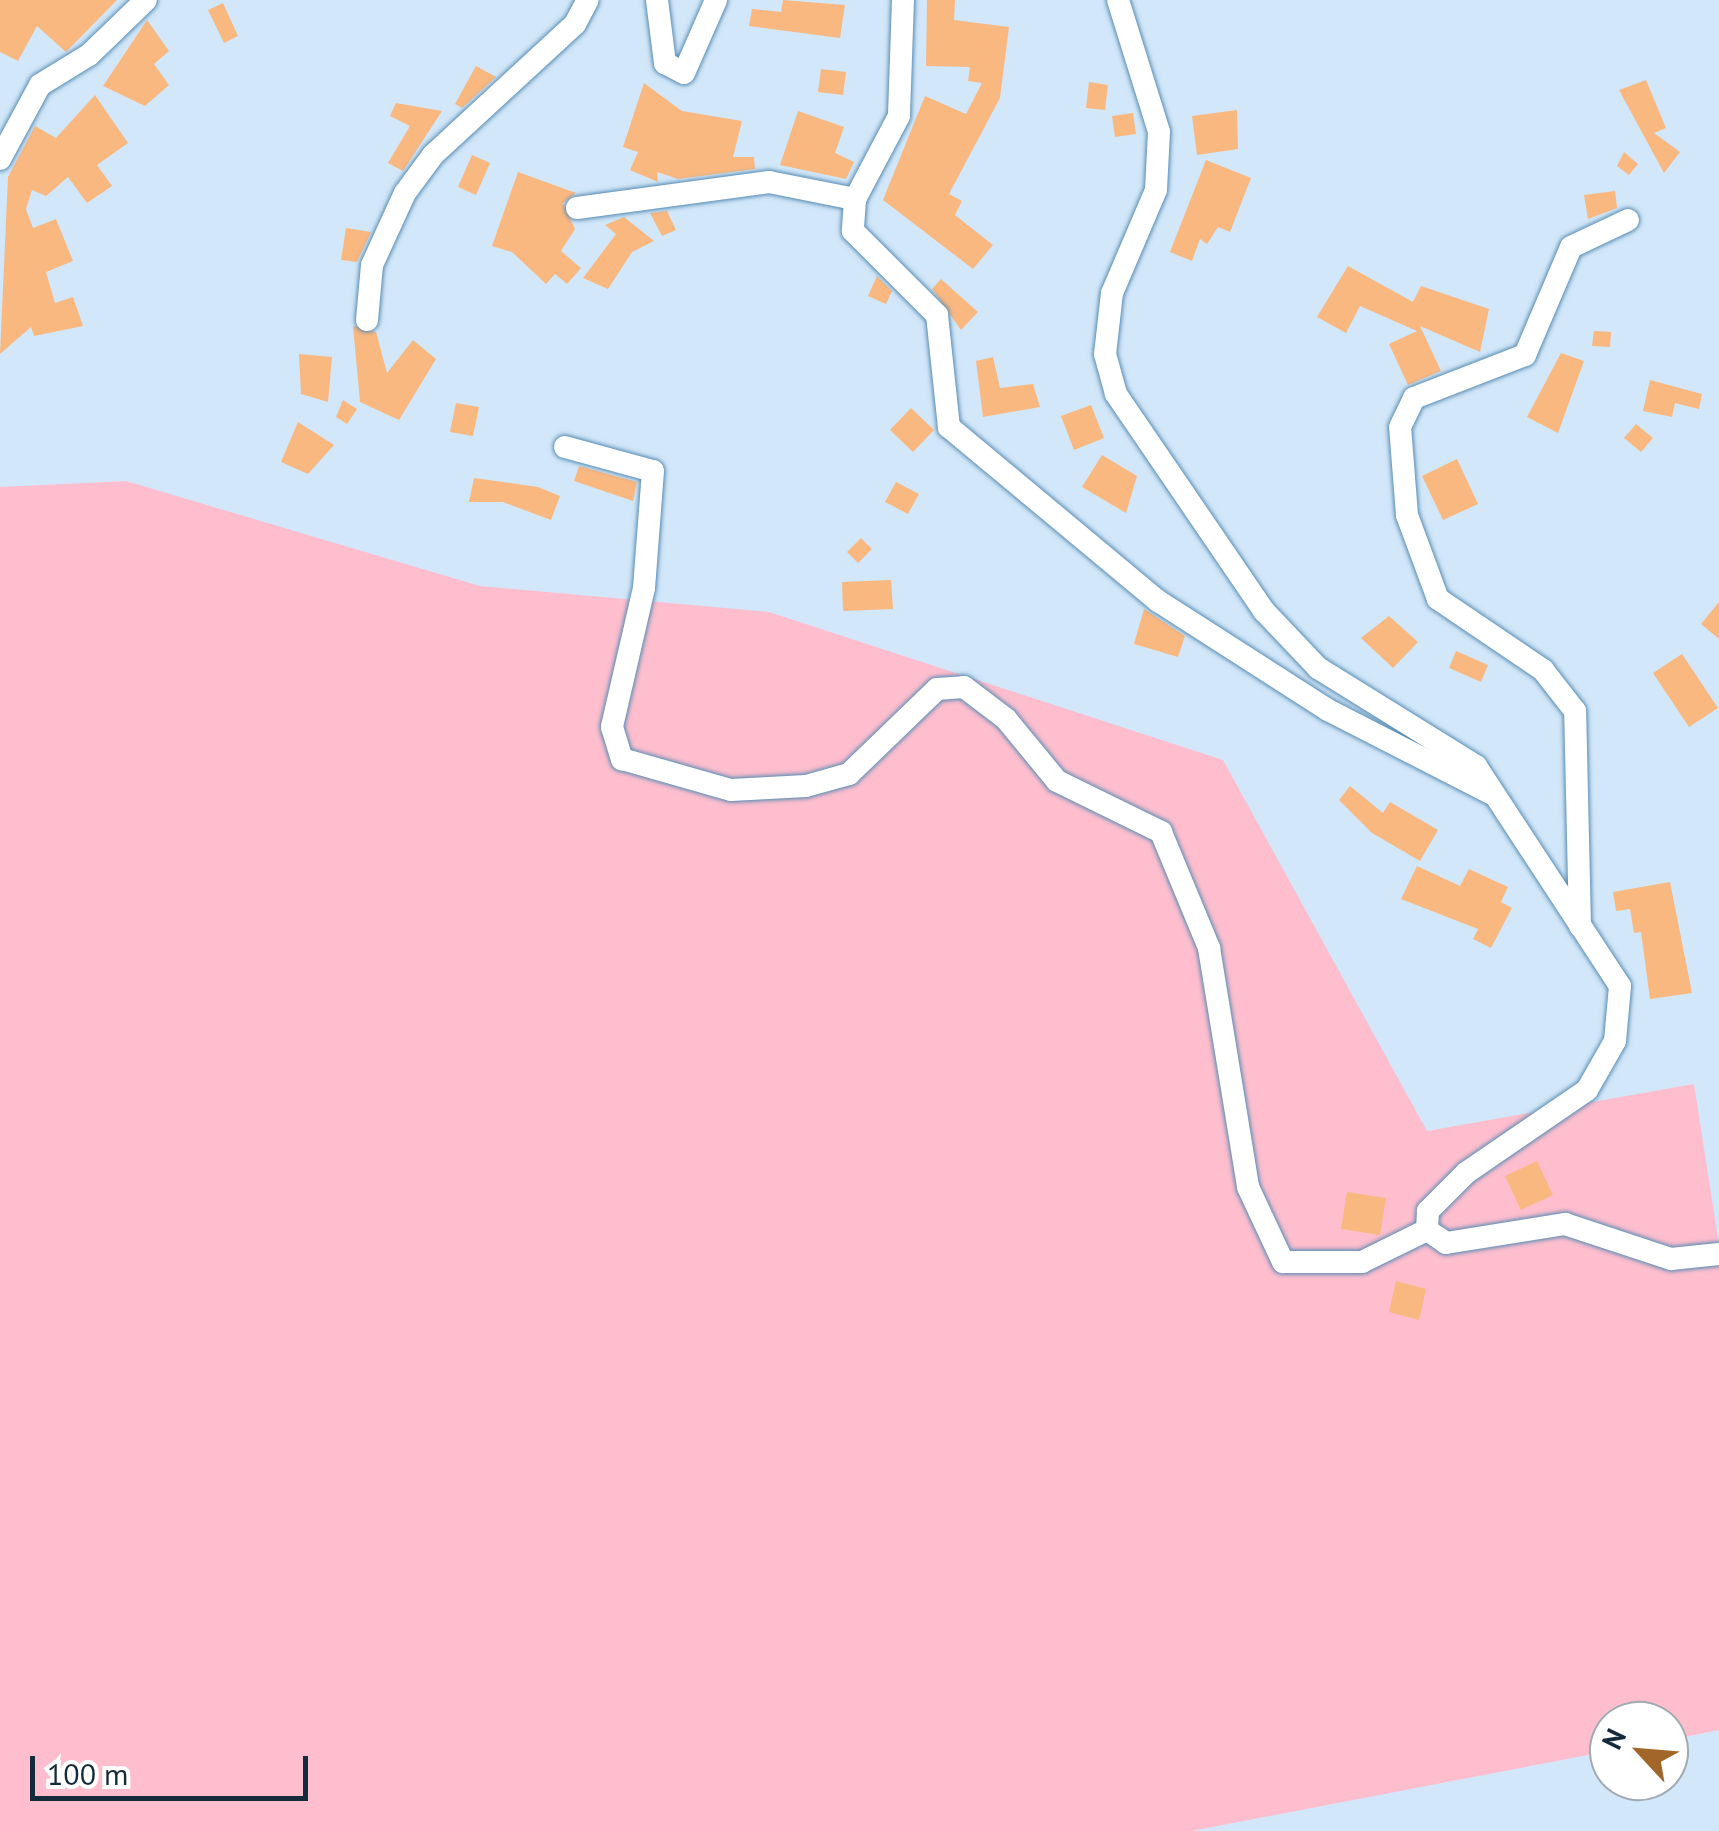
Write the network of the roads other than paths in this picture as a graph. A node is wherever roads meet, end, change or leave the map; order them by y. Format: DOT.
graph roads {
  1 [pos="146,0"];
  2 [pos="588,0"];
  3 [pos="657,0"];
  4 [pos="716,0"];
  5 [pos="903,0"];
  6 [pos="1118,0"];
  7 [pos="0,158"];
  8 [pos="855,200"];
  9 [pos="577,208"];
  10 [pos="1628,220"];
  11 [pos="367,320"];
  12 [pos="565,446"];
  13 [pos="1494,795"];
  14 [pos="1580,926"];
  15 [pos="1427,1230"];
  16 [pos="1719,1254"];
  1 -- 7 [label="street"];
  2 -- 11 [label="street"];
  3 -- 4 [label="street"];
  5 -- 8 [label="street"];
  6 -- 13 [label="street"];
  8 -- 9 [label="street"];
  8 -- 13 [label="street"];
  10 -- 14 [label="street"];
  12 -- 15 [label="street"];
  13 -- 14 [label="street"];
  14 -- 15 [label="street"];
  15 -- 16 [label="street"];
}
